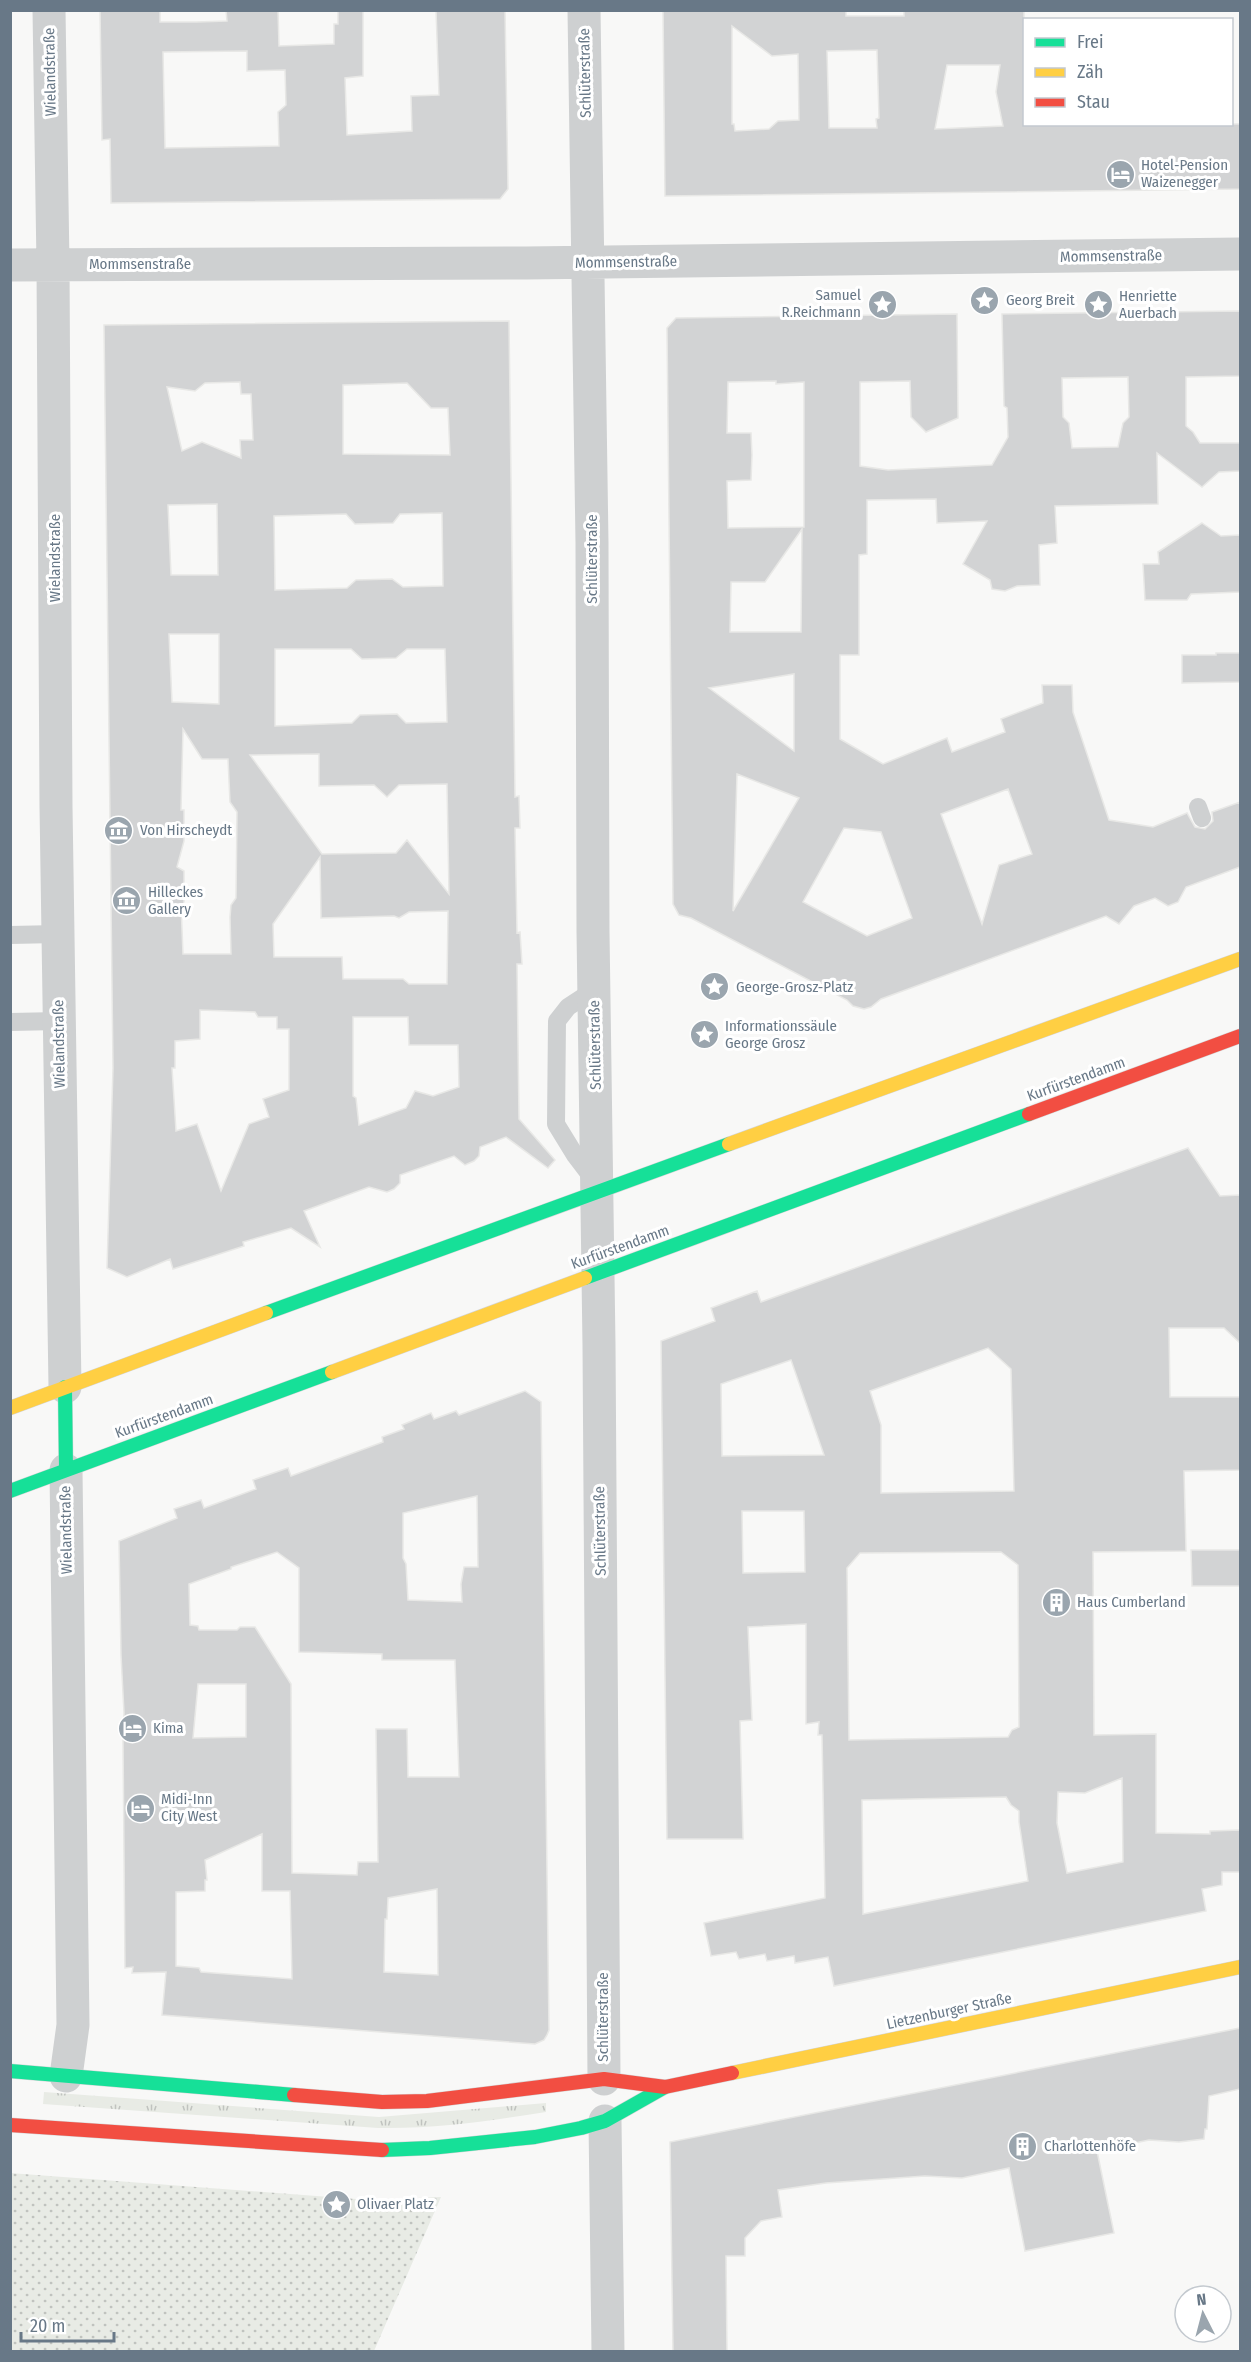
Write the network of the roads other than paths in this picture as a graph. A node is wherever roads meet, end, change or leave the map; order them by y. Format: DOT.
graph roads {
  1 [pos="50,10"];
  2 [pos="584,10"];
  3 [pos="1240,254"];
  4 [pos="587,262"];
  5 [pos="53,264"];
  6 [pos="10,265"];
  7 [pos="58,934"];
  8 [pos="10,935"];
  9 [pos="1240,959"];
  10 [pos="59,1021"];
  11 [pos="10,1022"];
  12 [pos="1240,1036"];
  13 [pos="597,1187"];
  14 [pos="598,1273"];
  15 [pos="64,1388"];
  16 [pos="10,1408"];
  17 [pos="66,1470"];
  18 [pos="10,1491"];
  19 [pos="1240,1967"];
  20 [pos="10,2071"];
  21 [pos="66,2076"];
  22 [pos="665,2087"];
  23 [pos="604,2097"];
  24 [pos="10,2125"];
  25 [pos="608,2352"];
  1 -- 5 [label="street, Wielandstraße"];
  2 -- 4 [label="street, Schlüterstraße"];
  3 -- 4 [label="street, Mommsenstraße"];
  4 -- 5 [label="street, Mommsenstraße"];
  4 -- 13 [label="street, Schlüterstraße"];
  5 -- 6 [label="street, Mommsenstraße"];
  5 -- 7 [label="street, Wielandstraße"];
  7 -- 8 [label="lane"];
  7 -- 10 [label="street, Wielandstraße"];
  9 -- 13 [label="main road"];
  10 -- 11 [label="lane"];
  10 -- 15 [label="street, Wielandstraße"];
  12 -- 14 [label="main road, Kurfürstendamm"];
  13 -- 14 [label="street, Schlüterstraße"];
  13 -- 15 [label="main road"];
  14 -- 17 [label="main road, Kurfürstendamm"];
  14 -- 23 [label="street, Schlüterstraße"];
  15 -- 16 [label="main road"];
  15 -- 17 [label="main road, Wielandstraße"];
  17 -- 18 [label="main road, Kurfürstendamm"];
  17 -- 21 [label="street, Wielandstraße"];
  19 -- 22 [label="main road, Lietzenburger Straße"];
  20 -- 21 [label="main road"];
  21 -- 23 [label="main road"];
  22 -- 23 [label="main road, Lietzenburger Straße"];
  22 -- 23 [label="main road, Lietzenburger Straße"];
  23 -- 24 [label="main road"];
  23 -- 25 [label="street"];
}
